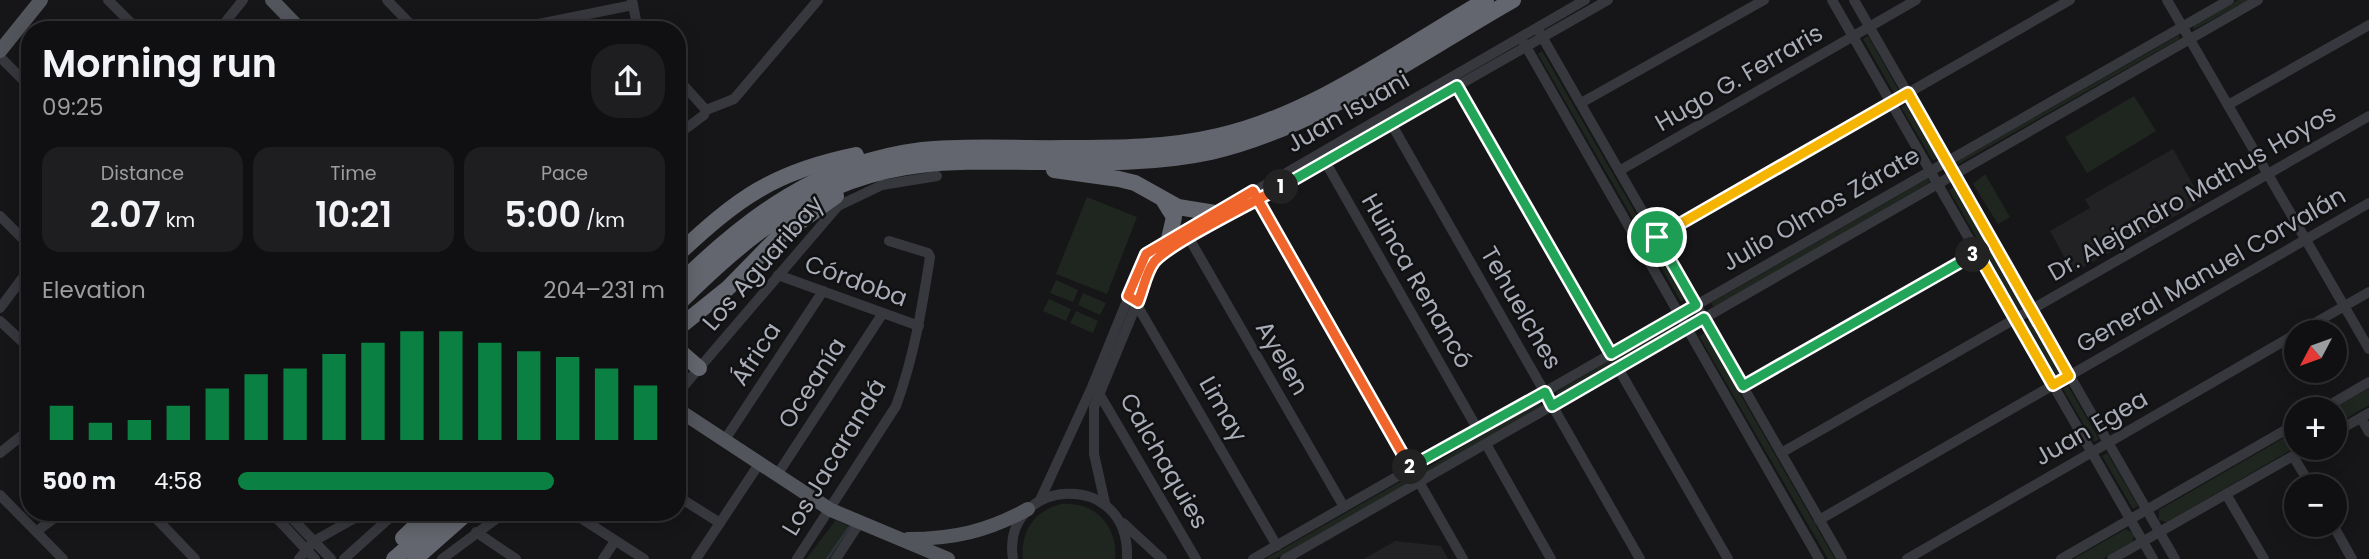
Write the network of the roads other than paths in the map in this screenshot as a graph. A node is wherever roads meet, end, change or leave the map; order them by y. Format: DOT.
graph roads {
  1 [pos="41,0"];
  2 [pos="108,0"];
  3 [pos="243,0"];
  4 [pos="272,0"];
  5 [pos="387,0"];
  6 [pos="818,0"];
  7 [pos="1473,0"];
  8 [pos="1486,0"];
  9 [pos="1513,0"];
  10 [pos="1585,0"];
  11 [pos="1608,0"];
  12 [pos="1764,0"];
  13 [pos="1832,0"];
  14 [pos="1854,0"];
  15 [pos="1916,0"];
  16 [pos="2070,0"];
  17 [pos="2168,0"];
  18 [pos="2228,0"];
  19 [pos="2258,0"];
  20 [pos="632,3"];
  21 [pos="24,21"];
  22 [pos="129,21"];
  23 [pos="226,21"];
  24 [pos="292,21"];
  25 [pos="408,21"];
  26 [pos="567,21"];
  27 [pos="636,21"];
  28 [pos="21,25"];
  29 [pos="2369,25"];
  30 [pos="2183,26"];
  31 [pos="1870,27"];
  32 [pos="1438,28"];
  33 [pos="1540,32"];
  34 [pos="1853,37"];
  35 [pos="2190,39"];
  36 [pos="1523,42"];
  37 [pos="0,51"];
  38 [pos="0,57"];
  39 [pos="21,78"];
  40 [pos="1455,81"];
  41 [pos="686,89"];
  42 [pos="1908,93"];
  43 [pos="1581,103"];
  44 [pos="1891,103"];
  45 [pos="2228,105"];
  46 [pos="706,110"];
  47 [pos="2369,116"];
  48 [pos="1388,119"];
  49 [pos="686,128"];
  50 [pos="921,150"];
  51 [pos="978,155"];
  52 [pos="1323,157"];
  53 [pos="1947,161"];
  54 [pos="1003,162"];
  55 [pos="939,163"];
  56 [pos="1619,171"];
  57 [pos="1930,171"];
  58 [pos="880,172"];
  59 [pos="1954,174"];
  60 [pos="2268,174"];
  61 [pos="1938,184"];
  62 [pos="1256,195"];
  63 [pos="1160,197"];
  64 [pos="2369,204"];
  65 [pos="1215,213"];
  66 [pos="1234,214"];
  67 [pos="0,216"];
  68 [pos="1187,235"];
  69 [pos="21,237"];
  70 [pos="1657,237"];
  71 [pos="1170,239"];
  72 [pos="2306,240"];
  73 [pos="889,241"];
  74 [pos="686,246"];
  75 [pos="1977,252"];
  76 [pos="778,275"];
  77 [pos="686,278"];
  78 [pos="21,280"];
  79 [pos="823,291"];
  80 [pos="2369,292"];
  81 [pos="686,296"];
  82 [pos="1133,299"];
  83 [pos="1696,305"];
  84 [pos="2344,306"];
  85 [pos="0,308"];
  86 [pos="2031,310"];
  87 [pos="883,313"];
  88 [pos="1679,315"];
  89 [pos="1704,318"];
  90 [pos="2015,319"];
  91 [pos="2320,320"];
  92 [pos="0,321"];
  93 [pos="686,322"];
  94 [pos="919,326"];
  95 [pos="1687,328"];
  96 [pos="21,341"];
  97 [pos="2284,341"];
  98 [pos="2369,349"];
  99 [pos="1611,354"];
  100 [pos="686,357"];
  101 [pos="699,368"];
  102 [pos="1618,368"];
  103 [pos="2069,376"];
  104 [pos="2369,382"];
  105 [pos="686,383"];
  106 [pos="2053,385"];
  107 [pos="1743,386"];
  108 [pos="1096,390"];
  109 [pos="1545,392"];
  110 [pos="2343,397"];
  111 [pos="1552,406"];
  112 [pos="686,415"];
  113 [pos="2365,415"];
  114 [pos="2347,425"];
  115 [pos="1478,430"];
  116 [pos="2284,431"];
  117 [pos="2369,432"];
  118 [pos="21,436"];
  119 [pos="724,441"];
  120 [pos="2108,443"];
  121 [pos="1486,444"];
  122 [pos="2092,452"];
  123 [pos="0,453"];
  124 [pos="1781,453"];
  125 [pos="2286,460"];
  126 [pos="759,464"];
  127 [pos="1411,469"];
  128 [pos="777,475"];
  129 [pos="1419,482"];
  130 [pos="2226,494"];
  131 [pos="0,495"];
  132 [pos="686,502"];
  133 [pos="1105,503"];
  134 [pos="1034,505"];
  135 [pos="1344,507"];
  136 [pos="831,510"];
  137 [pos="2146,510"];
  138 [pos="21,515"];
  139 [pos="2130,519"];
  140 [pos="854,520"];
  141 [pos="1819,520"];
  142 [pos="27,521"];
  143 [pos="50,521"];
  144 [pos="159,521"];
  145 [pos="280,521"];
  146 [pos="291,521"];
  147 [pos="352,521"];
  148 [pos="386,521"];
  149 [pos="421,521"];
  150 [pos="438,521"];
  151 [pos="458,521"];
  152 [pos="466,521"];
  153 [pos="492,521"];
  154 [pos="585,521"];
  155 [pos="1121,521"];
  156 [pos="720,523"];
  157 [pos="37,531"];
  158 [pos="476,532"];
  159 [pos="2160,532"];
  160 [pos="2340,537"];
  161 [pos="900,538"];
  162 [pos="615,541"];
  163 [pos="2143,541"];
  164 [pos="1277,545"];
  165 [pos="307,550"];
  166 [pos="419,555"];
  167 [pos="64,559"];
  168 [pos="195,559"];
  169 [pos="316,559"];
  170 [pos="331,559"];
  171 [pos="344,559"];
  172 [pos="383,559"];
  173 [pos="394,559"];
  174 [pos="442,559"];
  175 [pos="516,559"];
  176 [pos="603,559"];
  177 [pos="643,559"];
  178 [pos="696,559"];
  179 [pos="797,559"];
  180 [pos="836,559"];
  181 [pos="948,559"];
  182 [pos="1013,559"];
  183 [pos="1128,559"];
  184 [pos="1162,559"];
  185 [pos="1196,559"];
  186 [pos="1253,559"];
  187 [pos="1286,559"];
  188 [pos="1463,559"];
  189 [pos="1551,559"];
  190 [pos="1640,559"];
  191 [pos="1728,559"];
  192 [pos="1819,559"];
  193 [pos="1842,559"];
  194 [pos="1907,559"];
  195 [pos="2061,559"];
  196 [pos="2112,559"];
  197 [pos="2153,559"];
  198 [pos="2175,559"];
  199 [pos="2264,559"];
  200 [pos="2352,559"];
  1 -- 21 [label="main road"];
  2 -- 22 [label="street"];
  3 -- 23 [label="street"];
  4 -- 24 [label="main road"];
  5 -- 25 [label="street"];
  6 -- 46 [label="street"];
  7 -- 32 [label="highway"];
  8 -- 32 [label="highway"];
  9 -- 54 [label="highway"];
  10 -- 33 [label="street, Juan Isuani"];
  11 -- 33 [label="street, Juan Isuani"];
  12 -- 43 [label="street"];
  13 -- 34 [label="street"];
  14 -- 31 [label="street"];
  15 -- 31 [label="street, Hugo G. Ferraris"];
  16 -- 42 [label="street"];
  17 -- 30 [label="street"];
  18 -- 30 [label="street, Julio Olmos Zárate"];
  19 -- 35 [label="street, Julio Olmos Zárate"];
  20 -- 26 [label="street"];
  20 -- 27 [label="street"];
  28 -- 37 [label="main road"];
  29 -- 45 [label="street"];
  30 -- 35 [label="street"];
  30 -- 53 [label="street, Julio Olmos Zárate"];
  31 -- 34 [label="street, Hugo G. Ferraris"];
  31 -- 42 [label="street"];
  32 -- 51 [label="highway"];
  33 -- 36 [label="street, Juan Isuani"];
  33 -- 43 [label="street"];
  34 -- 44 [label="street"];
  34 -- 56 [label="street, Hugo G. Ferraris"];
  35 -- 45 [label="street"];
  35 -- 59 [label="street, Julio Olmos Zárate"];
  36 -- 40 [label="street, Juan Isuani"];
  36 -- 88 [label="street"];
  38 -- 39 [label="street"];
  40 -- 48 [label="street, Juan Isuani"];
  40 -- 99 [label="street"];
  41 -- 46 [label="street"];
  42 -- 44 [label="street"];
  42 -- 53 [label="street"];
  43 -- 56 [label="street"];
  44 -- 57 [label="street"];
  44 -- 70 [label="street"];
  45 -- 60 [label="street"];
  46 -- 49 [label="street"];
  47 -- 60 [label="street, Dr. Alejandro Mathus Hoyos"];
  48 -- 52 [label="street, Juan Isuani"];
  48 -- 109 [label="street, Tehuelches"];
  50 -- 55 [label="highway"];
  50 -- 74 [label="highway"];
  50 -- 77 [label="highway"];
  51 -- 54 [label="highway"];
  51 -- 55 [label="highway"];
  52 -- 62 [label="street, Juan Isuani"];
  52 -- 115 [label="street, Huinca Renancó"];
  53 -- 57 [label="street, Julio Olmos Zárate"];
  53 -- 59 [label="street"];
  54 -- 63 [label="highway"];
  55 -- 58 [label="highway"];
  55 -- 76 [label="street, Los Aguaribay"];
  56 -- 70 [label="street"];
  57 -- 61 [label="street"];
  57 -- 83 [label="street, Julio Olmos Zárate"];
  58 -- 81 [label="highway"];
  58 -- 93 [label="highway"];
  59 -- 61 [label="street, Julio Olmos Zárate"];
  59 -- 86 [label="street"];
  60 -- 72 [label="street"];
  60 -- 86 [label="street, Dr. Alejandro Mathus Hoyos"];
  61 -- 75 [label="street"];
  61 -- 89 [label="street, Julio Olmos Zárate"];
  62 -- 65 [label="street, Juan Isuani"];
  62 -- 66 [label="street, Juan Isuani"];
  62 -- 127 [label="street"];
  63 -- 65 [label="highway"];
  63 -- 71 [label="highway"];
  64 -- 72 [label="street, General Manuel Corvalán"];
  65 -- 66 [label="street"];
  65 -- 68 [label="street, Juan Isuani"];
  66 -- 68 [label="street, Juan Isuani"];
  67 -- 69 [label="street"];
  68 -- 71 [label="street, Juan Isuani"];
  68 -- 82 [label="street, Juan Isuani"];
  68 -- 135 [label="street, Ayelen"];
  70 -- 83 [label="street"];
  71 -- 82 [label="street, Juan Isuani"];
  72 -- 84 [label="street"];
  72 -- 103 [label="street, General Manuel Corvalán"];
  73 -- 94 [label="street, Los Jacarandá"];
  75 -- 90 [label="street"];
  75 -- 107 [label="street"];
  76 -- 79 [label="street, Córdoba"];
  76 -- 101 [label="street, Los Aguaribay"];
  78 -- 85 [label="street"];
  79 -- 87 [label="street, Córdoba"];
  79 -- 119 [label="street, África"];
  80 -- 84 [label="street, Juan Egea"];
  82 -- 108 [label="street, Juan Isuani"];
  82 -- 164 [label="street, Limay"];
  83 -- 88 [label="street, Julio Olmos Zárate"];
  83 -- 89 [label="street"];
  84 -- 91 [label="street, Juan Egea"];
  84 -- 98 [label="street"];
  86 -- 90 [label="street, Dr. Alejandro Mathus Hoyos"];
  86 -- 103 [label="street"];
  87 -- 94 [label="street, Córdoba"];
  87 -- 128 [label="street, Oceanía"];
  88 -- 95 [label="street"];
  88 -- 99 [label="street, Julio Olmos Zárate"];
  89 -- 95 [label="street, Julio Olmos Zárate"];
  89 -- 107 [label="street"];
  90 -- 106 [label="street"];
  90 -- 124 [label="street, Dr. Alejandro Mathus Hoyos"];
  92 -- 96 [label="street"];
  94 -- 136 [label="street, Los Jacarandá"];
  95 -- 102 [label="street, Julio Olmos Zárate"];
  95 -- 192 [label="street"];
  97 -- 120 [label="street, Juan Egea"];
  99 -- 109 [label="street, Julio Olmos Zárate"];
  100 -- 101 [label="highway"];
  101 -- 105 [label="street, Los Aguaribay"];
  102 -- 111 [label="street, Julio Olmos Zárate"];
  102 -- 191 [label="street"];
  103 -- 106 [label="street, General Manuel Corvalán"];
  103 -- 120 [label="street"];
  104 -- 110 [label="street"];
  106 -- 122 [label="street"];
  106 -- 141 [label="street, General Manuel Corvalán"];
  107 -- 124 [label="street"];
  108 -- 133 [label="street, Juan Isuani"];
  108 -- 134 [label="street, Juan Isuani"];
  108 -- 185 [label="street, Calchaquies"];
  109 -- 111 [label="street, Tehuelches"];
  109 -- 115 [label="street, Julio Olmos Zárate"];
  111 -- 121 [label="street, Julio Olmos Zárate"];
  111 -- 190 [label="street, Tehuelches"];
  112 -- 119 [label="main road"];
  113 -- 114 [label="street"];
  113 -- 117 [label="street"];
  115 -- 127 [label="street, Julio Olmos Zárate"];
  116 -- 137 [label="street"];
  118 -- 123 [label="street"];
  119 -- 126 [label="main road"];
  120 -- 122 [label="street, Juan Egea"];
  120 -- 137 [label="street"];
  121 -- 129 [label="street, Julio Olmos Zárate"];
  121 -- 189 [label="street"];
  122 -- 139 [label="street"];
  122 -- 194 [label="street, Juan Egea"];
  124 -- 141 [label="street"];
  125 -- 130 [label="street"];
  126 -- 128 [label="main road"];
  126 -- 156 [label="street"];
  127 -- 129 [label="street"];
  127 -- 135 [label="street, Julio Olmos Zárate"];
  128 -- 136 [label="main road"];
  129 -- 187 [label="street, Julio Olmos Zárate"];
  129 -- 188 [label="street"];
  130 -- 159 [label="street"];
  130 -- 199 [label="street"];
  131 -- 138 [label="street"];
  132 -- 156 [label="street"];
  133 -- 134 [label="street"];
  133 -- 155 [label="street"];
  134 -- 161 [label="main road"];
  134 -- 182 [label="street, Juan Isuani"];
  135 -- 164 [label="street, Julio Olmos Zárate"];
  136 -- 140 [label="main road"];
  136 -- 179 [label="street, Los Jacarandá"];
  137 -- 139 [label="street"];
  137 -- 159 [label="street"];
  139 -- 163 [label="street"];
  139 -- 195 [label="street"];
  140 -- 161 [label="main road"];
  140 -- 180 [label="street"];
  141 -- 193 [label="street"];
  142 -- 157 [label="street"];
  143 -- 157 [label="street"];
  144 -- 168 [label="street"];
  145 -- 165 [label="street"];
  146 -- 165 [label="street"];
  147 -- 165 [label="street"];
  148 -- 171 [label="street"];
  149 -- 172 [label="highway"];
  150 -- 173 [label="highway"];
  151 -- 166 [label="highway"];
  152 -- 166 [label="highway"];
  153 -- 158 [label="street"];
  154 -- 162 [label="street"];
  155 -- 183 [label="street"];
  155 -- 184 [label="street"];
  156 -- 178 [label="street"];
  157 -- 167 [label="street"];
  158 -- 174 [label="street"];
  158 -- 175 [label="street"];
  159 -- 163 [label="street"];
  159 -- 198 [label="street"];
  160 -- 200 [label="street"];
  161 -- 181 [label="main road"];
  162 -- 176 [label="street"];
  162 -- 177 [label="street"];
  163 -- 196 [label="street"];
  163 -- 197 [label="street"];
  164 -- 186 [label="street, Julio Olmos Zárate"];
  165 -- 169 [label="street"];
  165 -- 170 [label="street"];
}
